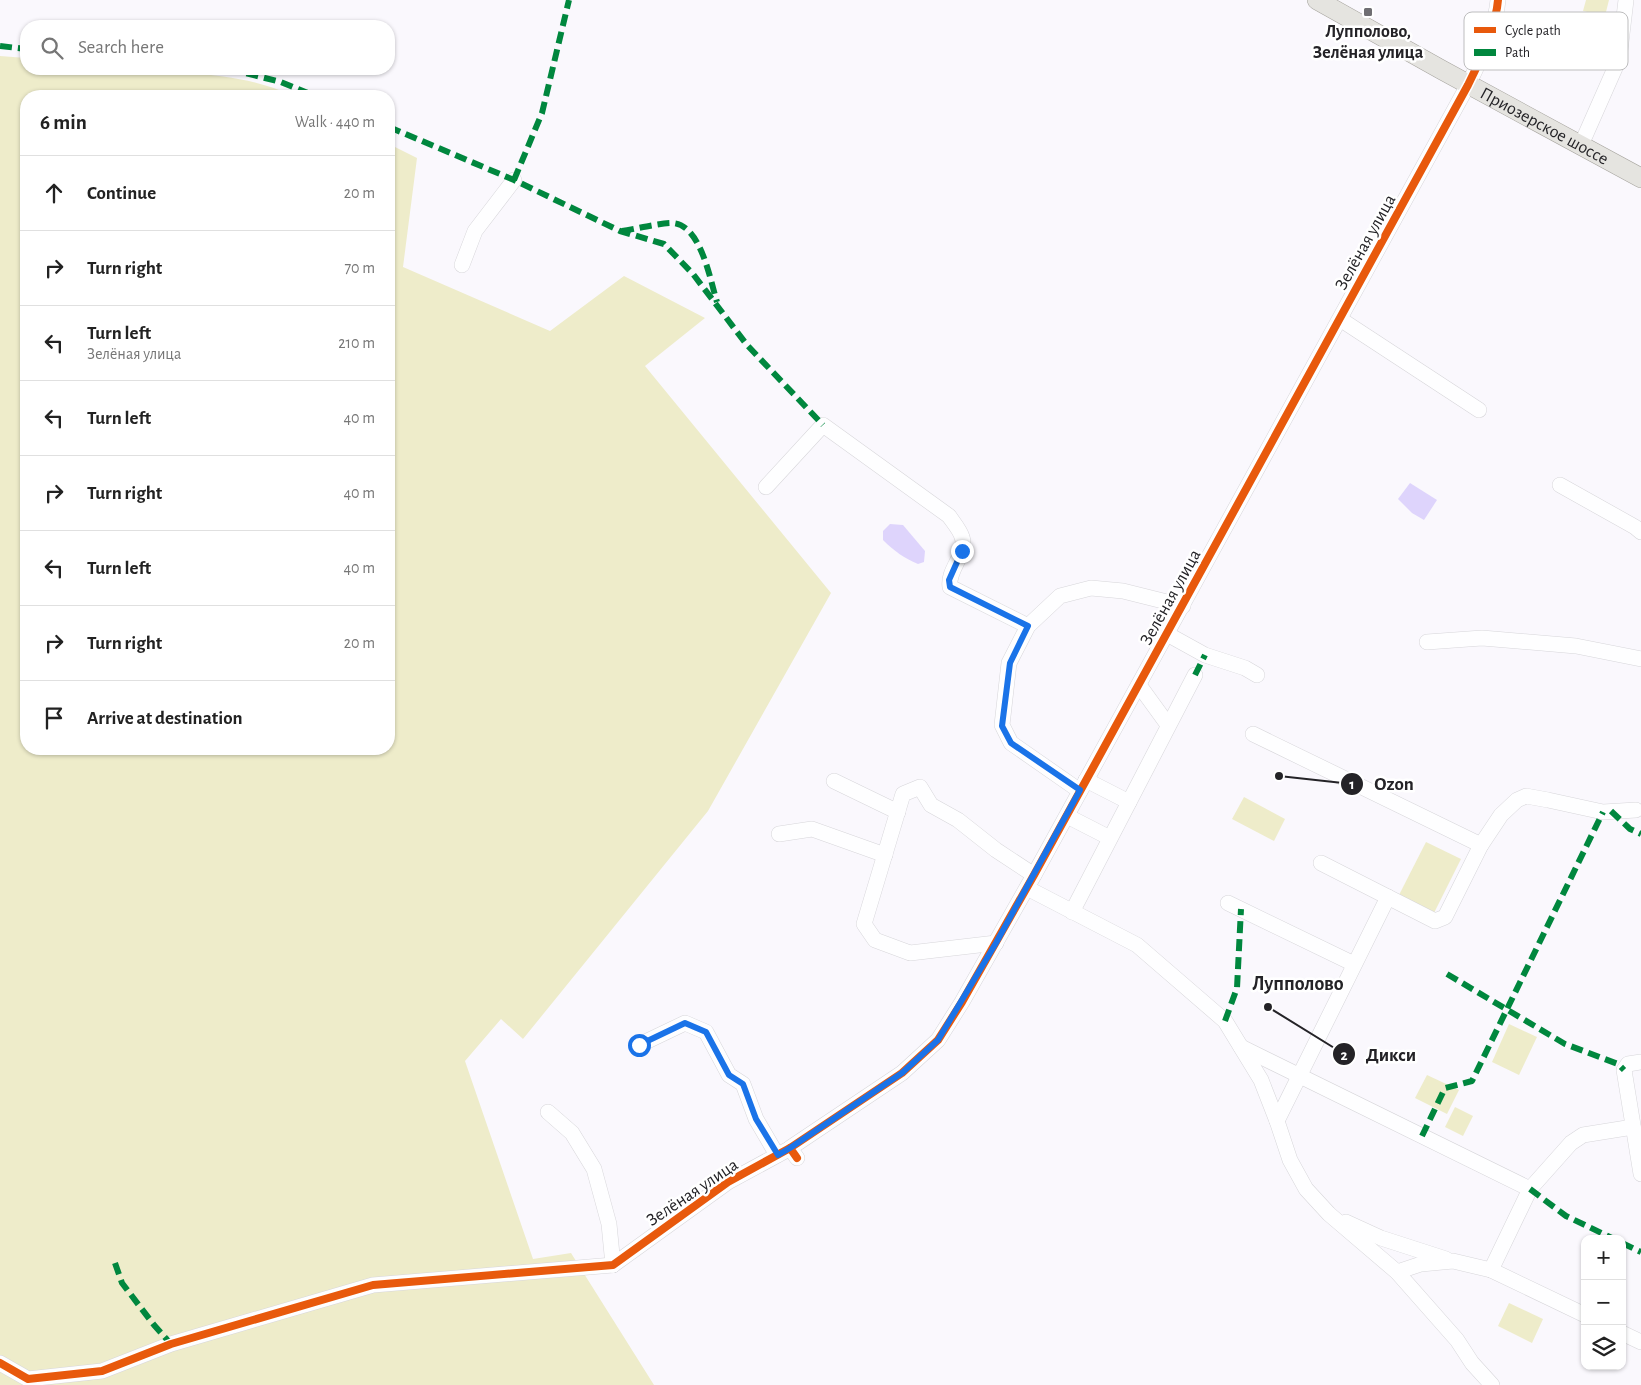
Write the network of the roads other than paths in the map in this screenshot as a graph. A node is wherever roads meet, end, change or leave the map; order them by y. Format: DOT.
graph roads {
  1 [pos="1317,0"];
  2 [pos="1476,70"];
  3 [pos="1614,70"];
  4 [pos="1468,85"];
  5 [pos="1581,146"];
  6 [pos="1641,178"];
  7 [pos="514,180"];
  8 [pos="462,265"];
  9 [pos="1340,319"];
  10 [pos="1479,410"];
  11 [pos="1560,485"];
  12 [pos="766,487"];
  13 [pos="1641,532"];
  14 [pos="1183,606"];
  15 [pos="1028,626"];
  16 [pos="1167,634"];
  17 [pos="1428,642"];
  18 [pos="1641,659"];
  19 [pos="1195,675"];
  20 [pos="1257,675"];
  21 [pos="1139,685"];
  22 [pos="1168,725"];
  23 [pos="1253,734"];
  24 [pos="834,781"];
  25 [pos="1084,785"];
  26 [pos="1129,802"];
  27 [pos="1636,810"];
  28 [pos="898,812"];
  29 [pos="1067,816"];
  30 [pos="779,834"];
  31 [pos="1110,838"];
  32 [pos="1481,845"];
  33 [pos="885,855"];
  34 [pos="1320,863"];
  35 [pos="1030,882"];
  36 [pos="1388,897"];
  37 [pos="1228,903"];
  38 [pos="1072,912"];
  39 [pos="996,943"];
  40 [pos="1354,964"];
  41 [pos="639,1045"];
  42 [pos="1240,1047"];
  43 [pos="1641,1062"];
  44 [pos="1300,1076"];
  45 [pos="548,1112"];
  46 [pos="1278,1121"];
  47 [pos="1633,1127"];
  48 [pos="788,1154"];
  49 [pos="1641,1174"];
  50 [pos="1530,1189"];
  51 [pos="1329,1214"];
  52 [pos="1453,1261"];
  53 [pos="613,1265"];
  54 [pos="1491,1270"];
  55 [pos="1397,1272"];
  56 [pos="1581,1313"];
  57 [pos="1626,1335"];
  58 [pos="1641,1342"];
  59 [pos="0,1362"];
  60 [pos="1492,1385"];
  1 -- 4 [label="main road, Приозерское шоссе"];
  2 -- 4 [label="street, Зелёная улица"];
  3 -- 5 [label="street"];
  4 -- 5 [label="main road, Приозерское шоссе"];
  4 -- 9 [label="street, Зелёная улица"];
  5 -- 6 [label="main road, Приозерское шоссе"];
  7 -- 8 [label="street"];
  9 -- 10 [label="street"];
  9 -- 14 [label="street, Зелёная улица"];
  11 -- 13 [label="street"];
  12 -- 15 [label="street"];
  14 -- 15 [label="street"];
  14 -- 16 [label="street, Зелёная улица"];
  15 -- 25 [label="street"];
  16 -- 20 [label="street"];
  16 -- 21 [label="street, Зелёная улица"];
  17 -- 18 [label="street"];
  19 -- 22 [label="street"];
  21 -- 22 [label="street"];
  21 -- 25 [label="street, Зелёная улица"];
  22 -- 26 [label="street"];
  23 -- 32 [label="street"];
  24 -- 28 [label="street"];
  25 -- 26 [label="street"];
  25 -- 29 [label="street, Зелёная улица"];
  26 -- 31 [label="street"];
  27 -- 32 [label="street"];
  28 -- 33 [label="street"];
  28 -- 35 [label="street"];
  29 -- 31 [label="street"];
  29 -- 35 [label="street, Зелёная улица"];
  30 -- 33 [label="street"];
  31 -- 38 [label="street"];
  32 -- 36 [label="street"];
  33 -- 39 [label="street"];
  34 -- 36 [label="street"];
  35 -- 38 [label="street"];
  35 -- 39 [label="street, Зелёная улица"];
  36 -- 40 [label="street"];
  37 -- 40 [label="street"];
  38 -- 42 [label="street"];
  39 -- 48 [label="street, Зелёная улица"];
  40 -- 44 [label="street"];
  41 -- 48 [label="street"];
  42 -- 44 [label="street"];
  42 -- 46 [label="street"];
  43 -- 47 [label="street"];
  44 -- 46 [label="street"];
  44 -- 50 [label="street"];
  45 -- 53 [label="street"];
  46 -- 51 [label="street"];
  47 -- 49 [label="street"];
  47 -- 50 [label="street"];
  48 -- 53 [label="street, Зелёная улица"];
  50 -- 54 [label="street"];
  51 -- 52 [label="street"];
  51 -- 55 [label="street"];
  52 -- 54 [label="street"];
  52 -- 55 [label="street"];
  53 -- 59 [label="street"];
  54 -- 56 [label="street"];
  55 -- 60 [label="street"];
  57 -- 58 [label="street"];
}
